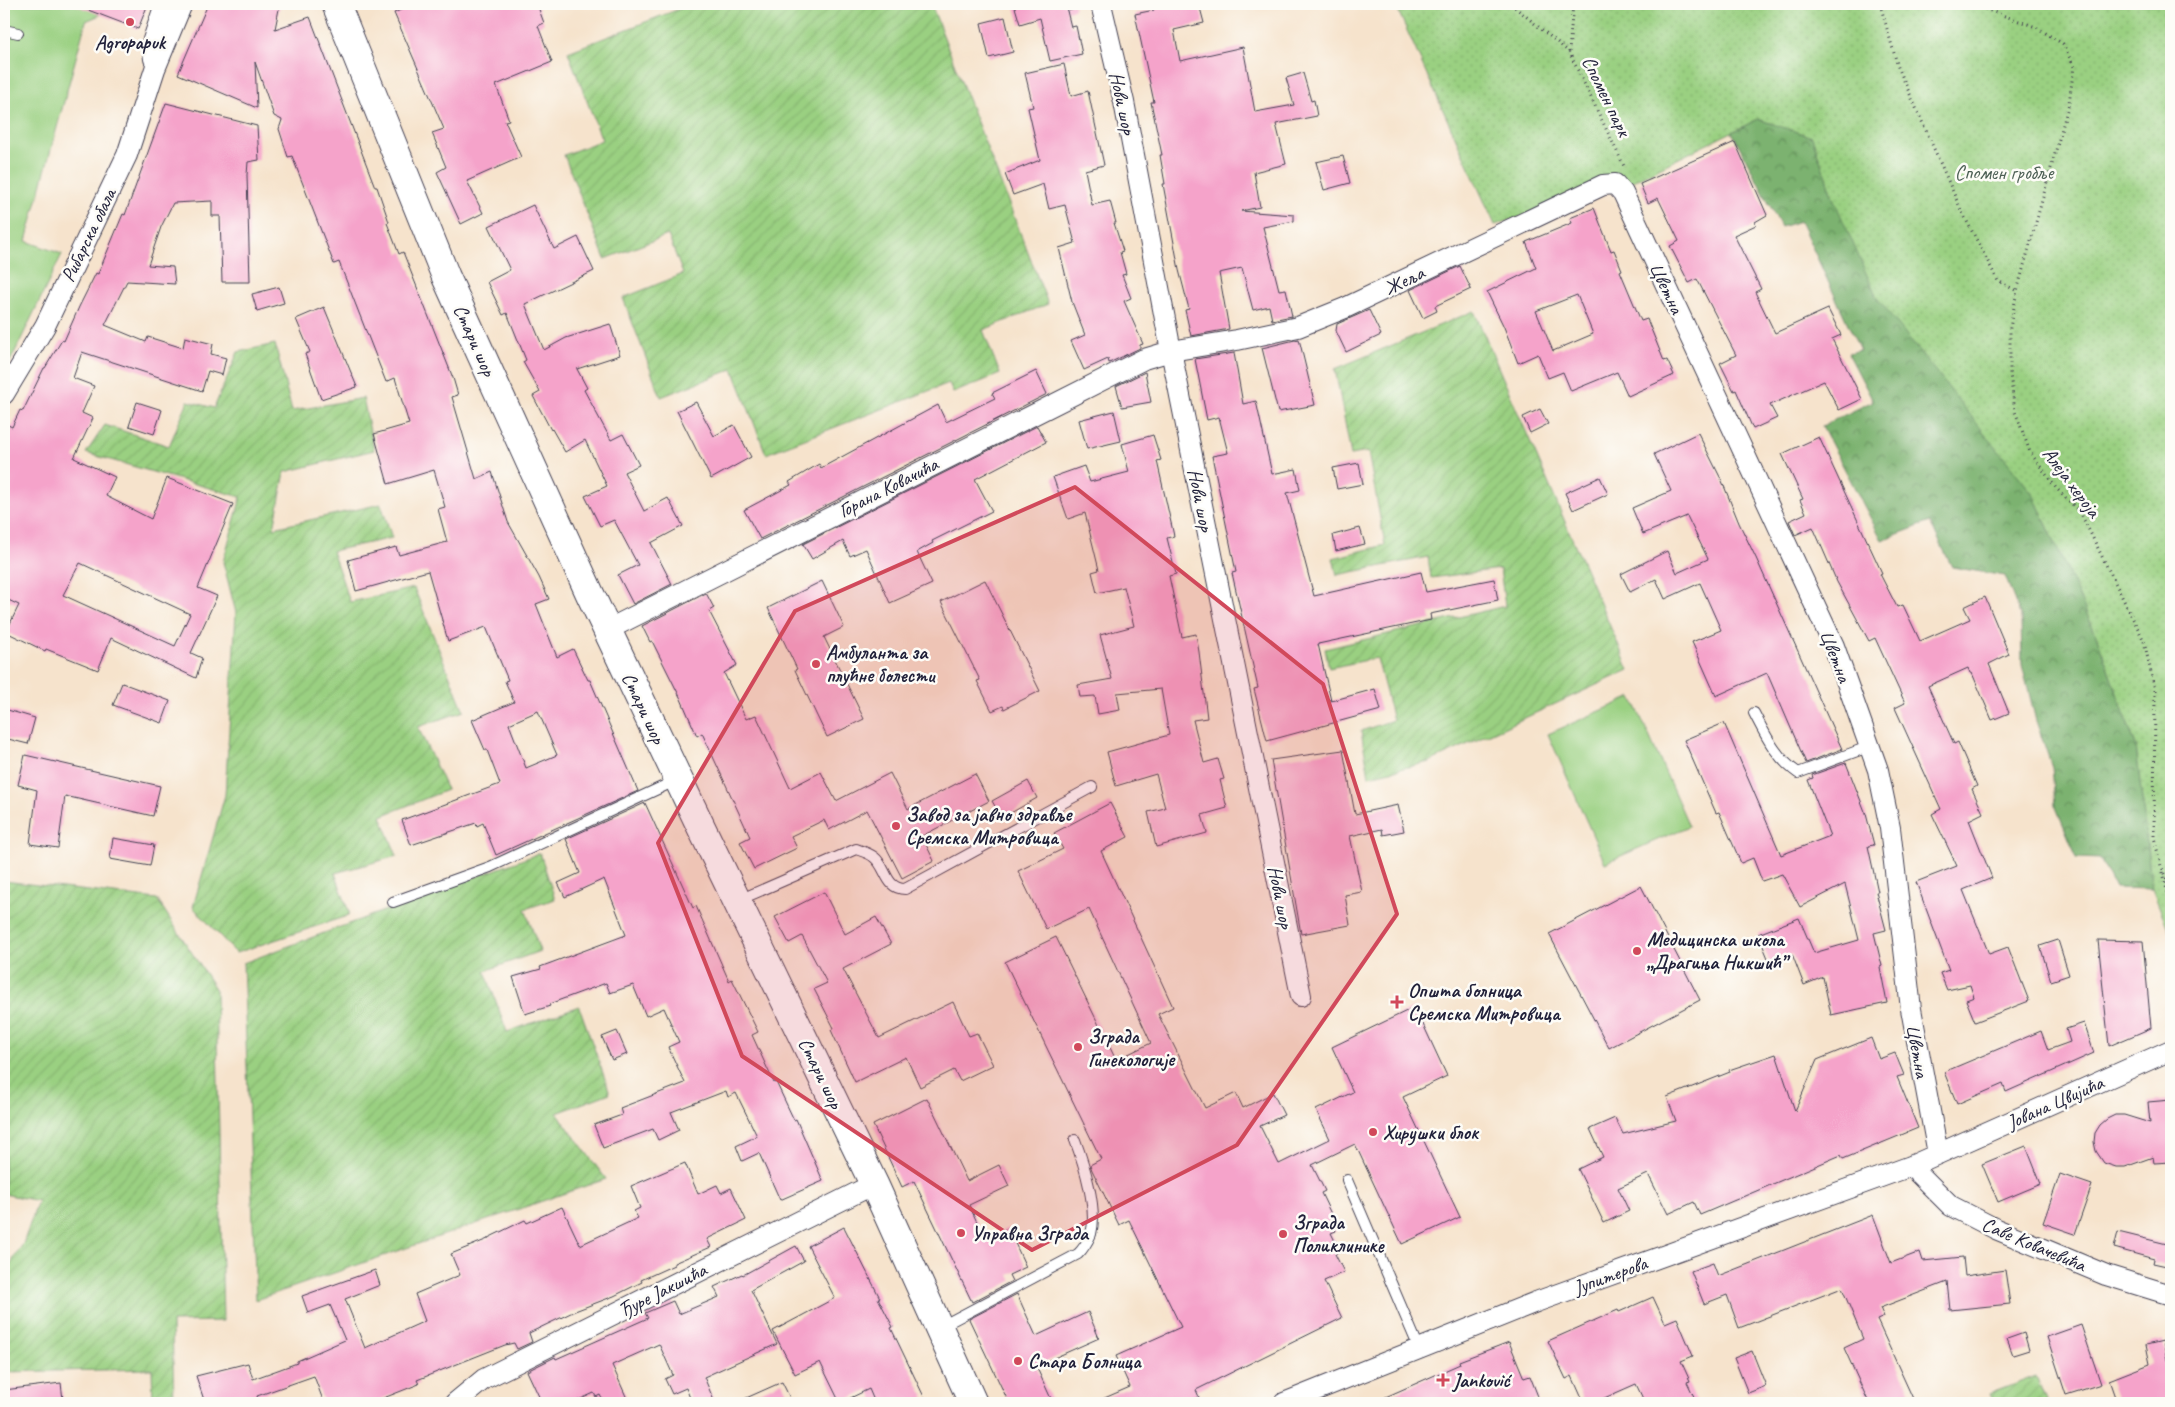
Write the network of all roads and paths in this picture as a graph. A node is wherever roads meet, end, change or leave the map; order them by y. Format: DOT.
graph roads {
  1 [pos="165,4"];
  2 [pos="182,4"];
  3 [pos="336,4"];
  4 [pos="1101,4"];
  5 [pos="1511,4"];
  6 [pos="1573,4"];
  7 [pos="1880,4"];
  8 [pos="1971,4"];
  9 [pos="4,30"];
  10 [pos="18,33"];
  11 [pos="1569,52"];
  12 [pos="156,69"];
  13 [pos="1623,193"];
  14 [pos="2017,291"];
  15 [pos="1171,351"];
  16 [pos="4,394"];
  17 [pos="607,630"];
  18 [pos="1754,712"];
  19 [pos="1868,747"];
  20 [pos="678,780"];
  21 [pos="1092,787"];
  22 [pos="2161,866"];
  23 [pos="2171,885"];
  24 [pos="737,901"];
  25 [pos="393,902"];
  26 [pos="2171,908"];
  27 [pos="1301,996"];
  28 [pos="2171,1050"];
  29 [pos="1075,1140"];
  30 [pos="1938,1154"];
  31 [pos="1911,1166"];
  32 [pos="1347,1180"];
  33 [pos="874,1184"];
  34 [pos="2171,1295"];
  35 [pos="939,1327"];
  36 [pos="1419,1348"];
  37 [pos="456,1403"];
  38 [pos="972,1403"];
  39 [pos="1284,1403"];
  1 -- 12 [label="street, Рибарска обала"];
  2 -- 12 [label="street, Рибарска обала"];
  3 -- 17 [label="main road, Стари шор"];
  4 -- 15 [label="street, Нови шор"];
  5 -- 11 [label="path, Спомен парк"];
  6 -- 11 [label="path"];
  7 -- 14 [label="path"];
  8 -- 14 [label="path, Алеја хероја"];
  9 -- 10 [label="lane"];
  11 -- 13 [label="path, Спомен парк"];
  12 -- 16 [label="street, Рибарска обала"];
  13 -- 15 [label="street, Жеља"];
  13 -- 19 [label="street, Цветна"];
  14 -- 22 [label="path, Алеја хероја"];
  15 -- 17 [label="street, Горана Ковачића"];
  15 -- 27 [label="street, Нови шор"];
  17 -- 20 [label="main road, Стари шор"];
  18 -- 19 [label="lane"];
  19 -- 30 [label="street, Цветна"];
  20 -- 24 [label="main road, Стари шор"];
  20 -- 25 [label="lane"];
  21 -- 24 [label="lane"];
  22 -- 23 [label="path, Алеја хероја"];
  22 -- 26 [label="path"];
  24 -- 33 [label="main road, Стари шор"];
  28 -- 30 [label="street, Јована Цвијића"];
  29 -- 35 [label="lane"];
  30 -- 31 [label="street, Јупитерова"];
  31 -- 34 [label="street, Саве Ковачевића"];
  31 -- 36 [label="street, Јупитерова"];
  32 -- 36 [label="lane"];
  33 -- 35 [label="main road, Стари шор"];
  33 -- 37 [label="street, Ђуре Јакшића"];
  35 -- 38 [label="main road, Стари шор"];
  36 -- 39 [label="street, Јупитерова"];
}
